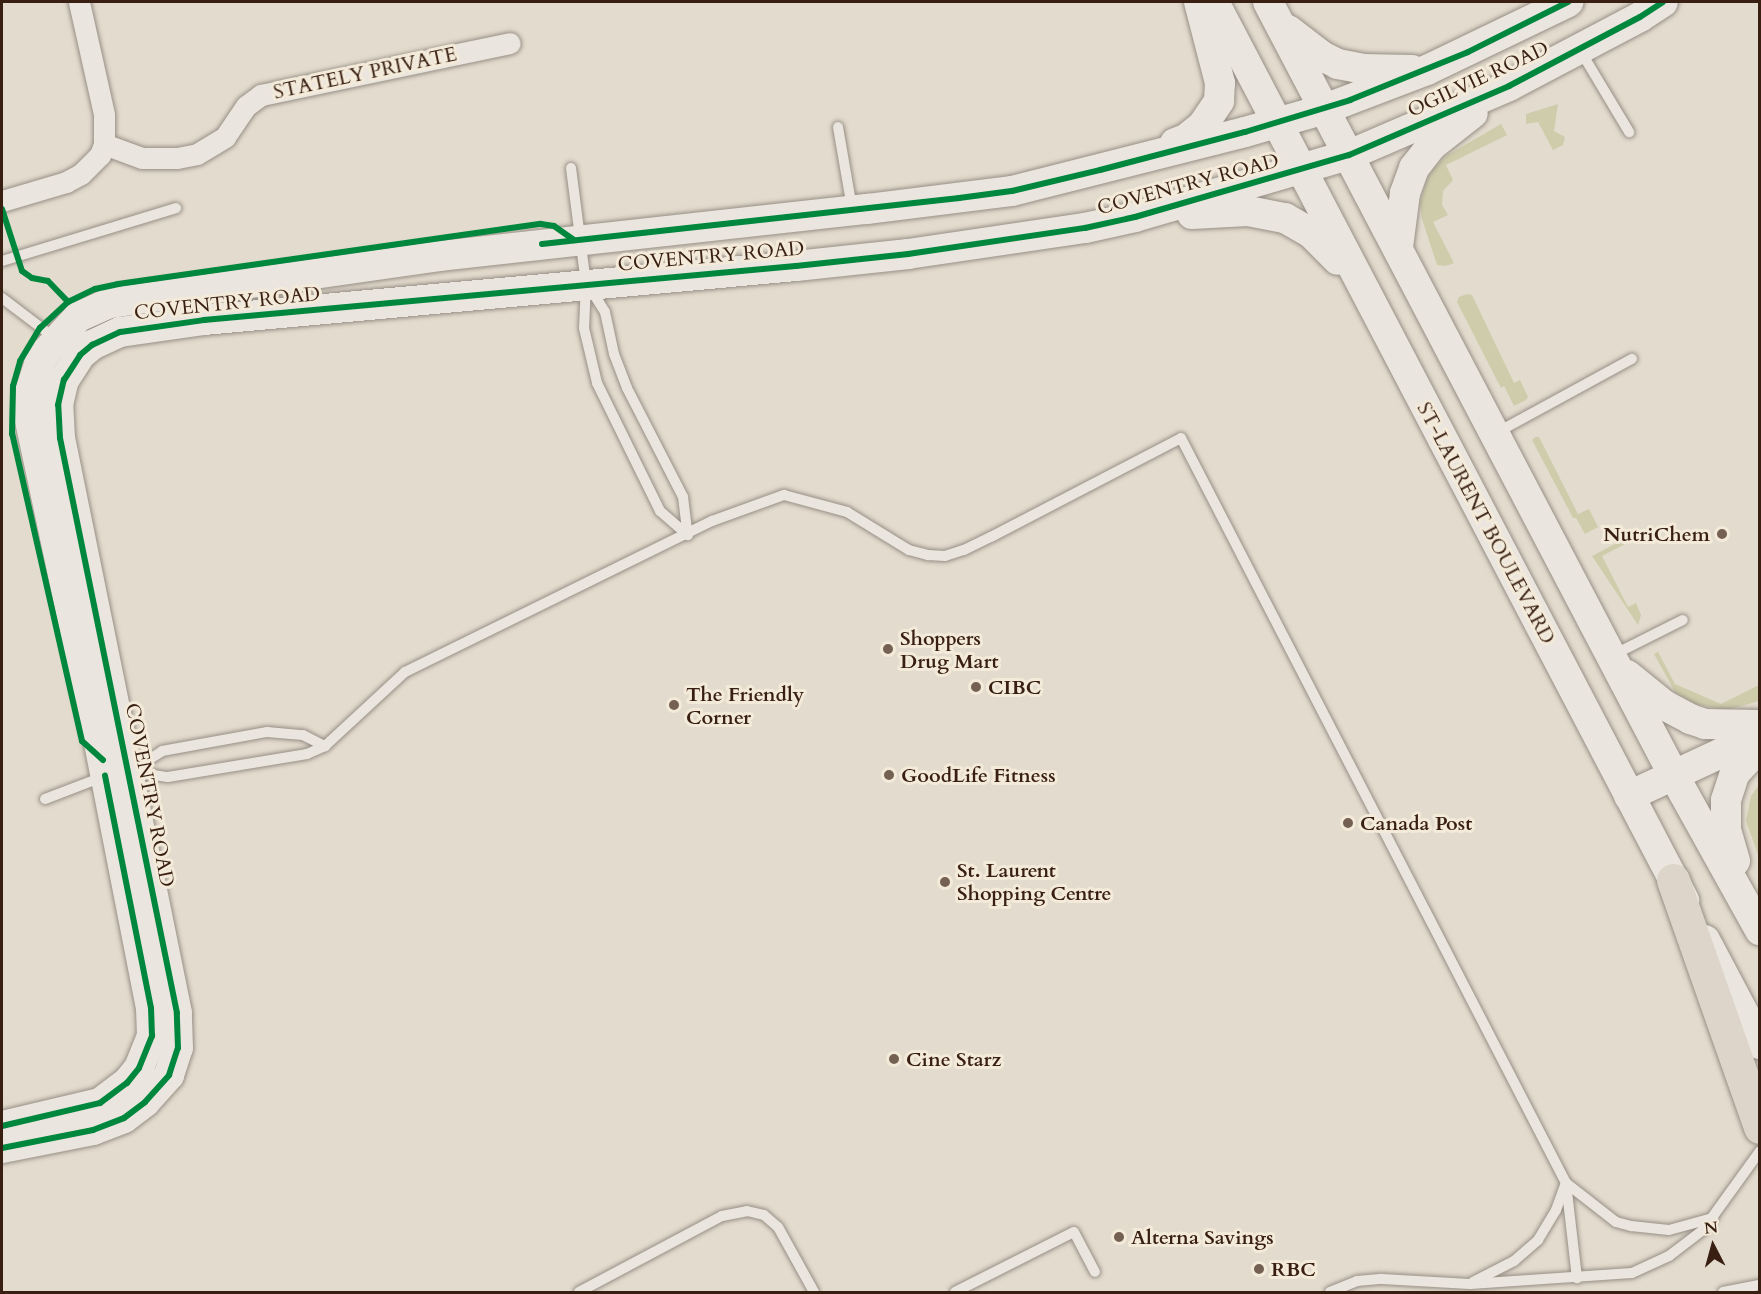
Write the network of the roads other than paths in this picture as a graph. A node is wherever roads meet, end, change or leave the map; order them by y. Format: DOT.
graph roads {
  1 [pos="79,2"];
  2 [pos="1199,2"];
  3 [pos="1214,2"];
  4 [pos="1568,2"];
  5 [pos="1663,2"];
  6 [pos="1274,12"];
  7 [pos="510,43"];
  8 [pos="1580,50"];
  9 [pos="1427,70"];
  10 [pos="1509,86"];
  11 [pos="1325,109"];
  12 [pos="1276,123"];
  13 [pos="838,128"];
  14 [pos="1629,132"];
  15 [pos="104,144"];
  16 [pos="1349,155"];
  17 [pos="571,168"];
  18 [pos="1100,170"];
  19 [pos="1301,171"];
  20 [pos="2,201"];
  21 [pos="176,208"];
  22 [pos="853,211"];
  23 [pos="1135,217"];
  24 [pos="582,239"];
  25 [pos="1398,248"];
  26 [pos="2,261"];
  27 [pos="586,283"];
  28 [pos="1361,284"];
  29 [pos="2,298"];
  30 [pos="57,339"];
  31 [pos="1632,359"];
  32 [pos="1496,434"];
  33 [pos="688,535"];
  34 [pos="1564,563"];
  35 [pos="1520,589"];
  36 [pos="1683,620"];
  37 [pos="1615,662"];
  38 [pos="1760,725"];
  39 [pos="1760,735"];
  40 [pos="325,746"];
  41 [pos="1760,746"];
  42 [pos="117,774"];
  43 [pos="1673,774"];
  44 [pos="1629,796"];
  45 [pos="45,799"];
  46 [pos="1673,879"];
  47 [pos="1755,920"];
  48 [pos="1760,1044"];
  49 [pos="2,1126"];
  50 [pos="1760,1127"];
  51 [pos="2,1148"];
  52 [pos="1760,1152"];
  53 [pos="1566,1183"];
  54 [pos="1713,1218"];
  55 [pos="1095,1272"];
  56 [pos="1577,1278"];
  57 [pos="1470,1284"];
  58 [pos="1760,1285"];
  59 [pos="579,1293"];
  60 [pos="814,1293"];
  61 [pos="955,1293"];
  62 [pos="1330,1293"];
  63 [pos="1723,1293"];
  1 -- 15 [label="street"];
  2 -- 18 [label="main road"];
  3 -- 12 [label="main road, ST-LAURENT BOULEVARD"];
  4 -- 9 [label="main road, OGILVIE ROAD"];
  5 -- 8 [label="main road, OGILVIE ROAD"];
  6 -- 9 [label="main road"];
  6 -- 11 [label="main road"];
  7 -- 15 [label="street, STATELY PRIVATE"];
  8 -- 10 [label="main road, OGILVIE ROAD"];
  8 -- 14 [label="lane"];
  9 -- 11 [label="main road, OGILVIE ROAD"];
  10 -- 16 [label="main road, OGILVIE ROAD"];
  10 -- 25 [label="main road"];
  11 -- 12 [label="main road, OGILVIE ROAD"];
  11 -- 16 [label="main road"];
  12 -- 18 [label="main road, COVENTRY ROAD"];
  12 -- 19 [label="main road, ST-LAURENT BOULEVARD"];
  13 -- 22 [label="lane"];
  15 -- 20 [label="street"];
  16 -- 19 [label="main road, OGILVIE ROAD"];
  16 -- 25 [label="main road"];
  17 -- 24 [label="lane"];
  18 -- 22 [label="main road, COVENTRY ROAD"];
  19 -- 23 [label="main road, COVENTRY ROAD"];
  19 -- 28 [label="main road, ST-LAURENT BOULEVARD"];
  21 -- 26 [label="lane"];
  22 -- 24 [label="main road, COVENTRY ROAD"];
  23 -- 27 [label="main road, COVENTRY ROAD"];
  23 -- 28 [label="main road"];
  24 -- 27 [label="lane"];
  24 -- 30 [label="main road, COVENTRY ROAD"];
  25 -- 32 [label="main road"];
  27 -- 33 [label="lane"];
  27 -- 33 [label="lane"];
  27 -- 42 [label="main road, COVENTRY ROAD"];
  28 -- 35 [label="main road, ST-LAURENT BOULEVARD"];
  29 -- 30 [label="lane"];
  30 -- 42 [label="main road, COVENTRY ROAD"];
  31 -- 32 [label="lane"];
  32 -- 34 [label="main road"];
  33 -- 40 [label="lane"];
  33 -- 53 [label="lane"];
  34 -- 35 [label="main road"];
  34 -- 37 [label="main road"];
  35 -- 44 [label="main road, ST-LAURENT BOULEVARD"];
  36 -- 37 [label="lane"];
  37 -- 38 [label="main road"];
  37 -- 43 [label="main road"];
  39 -- 43 [label="main road"];
  40 -- 42 [label="lane"];
  40 -- 42 [label="lane"];
  41 -- 47 [label="main road"];
  42 -- 45 [label="lane"];
  42 -- 49 [label="main road, COVENTRY ROAD"];
  42 -- 51 [label="main road, COVENTRY ROAD"];
  43 -- 44 [label="main road"];
  43 -- 47 [label="main road"];
  44 -- 46 [label="main road, ST-LAURENT BOULEVARD"];
  46 -- 48 [label="main road, ST-LAURENT BOULEVARD"];
  46 -- 50 [label="highway"];
  52 -- 54 [label="lane"];
  53 -- 54 [label="lane"];
  53 -- 56 [label="lane"];
  53 -- 57 [label="lane"];
  54 -- 56 [label="lane"];
  55 -- 61 [label="lane"];
  56 -- 57 [label="lane"];
  57 -- 62 [label="lane"];
  58 -- 63 [label="lane"];
  59 -- 60 [label="lane"];
}
